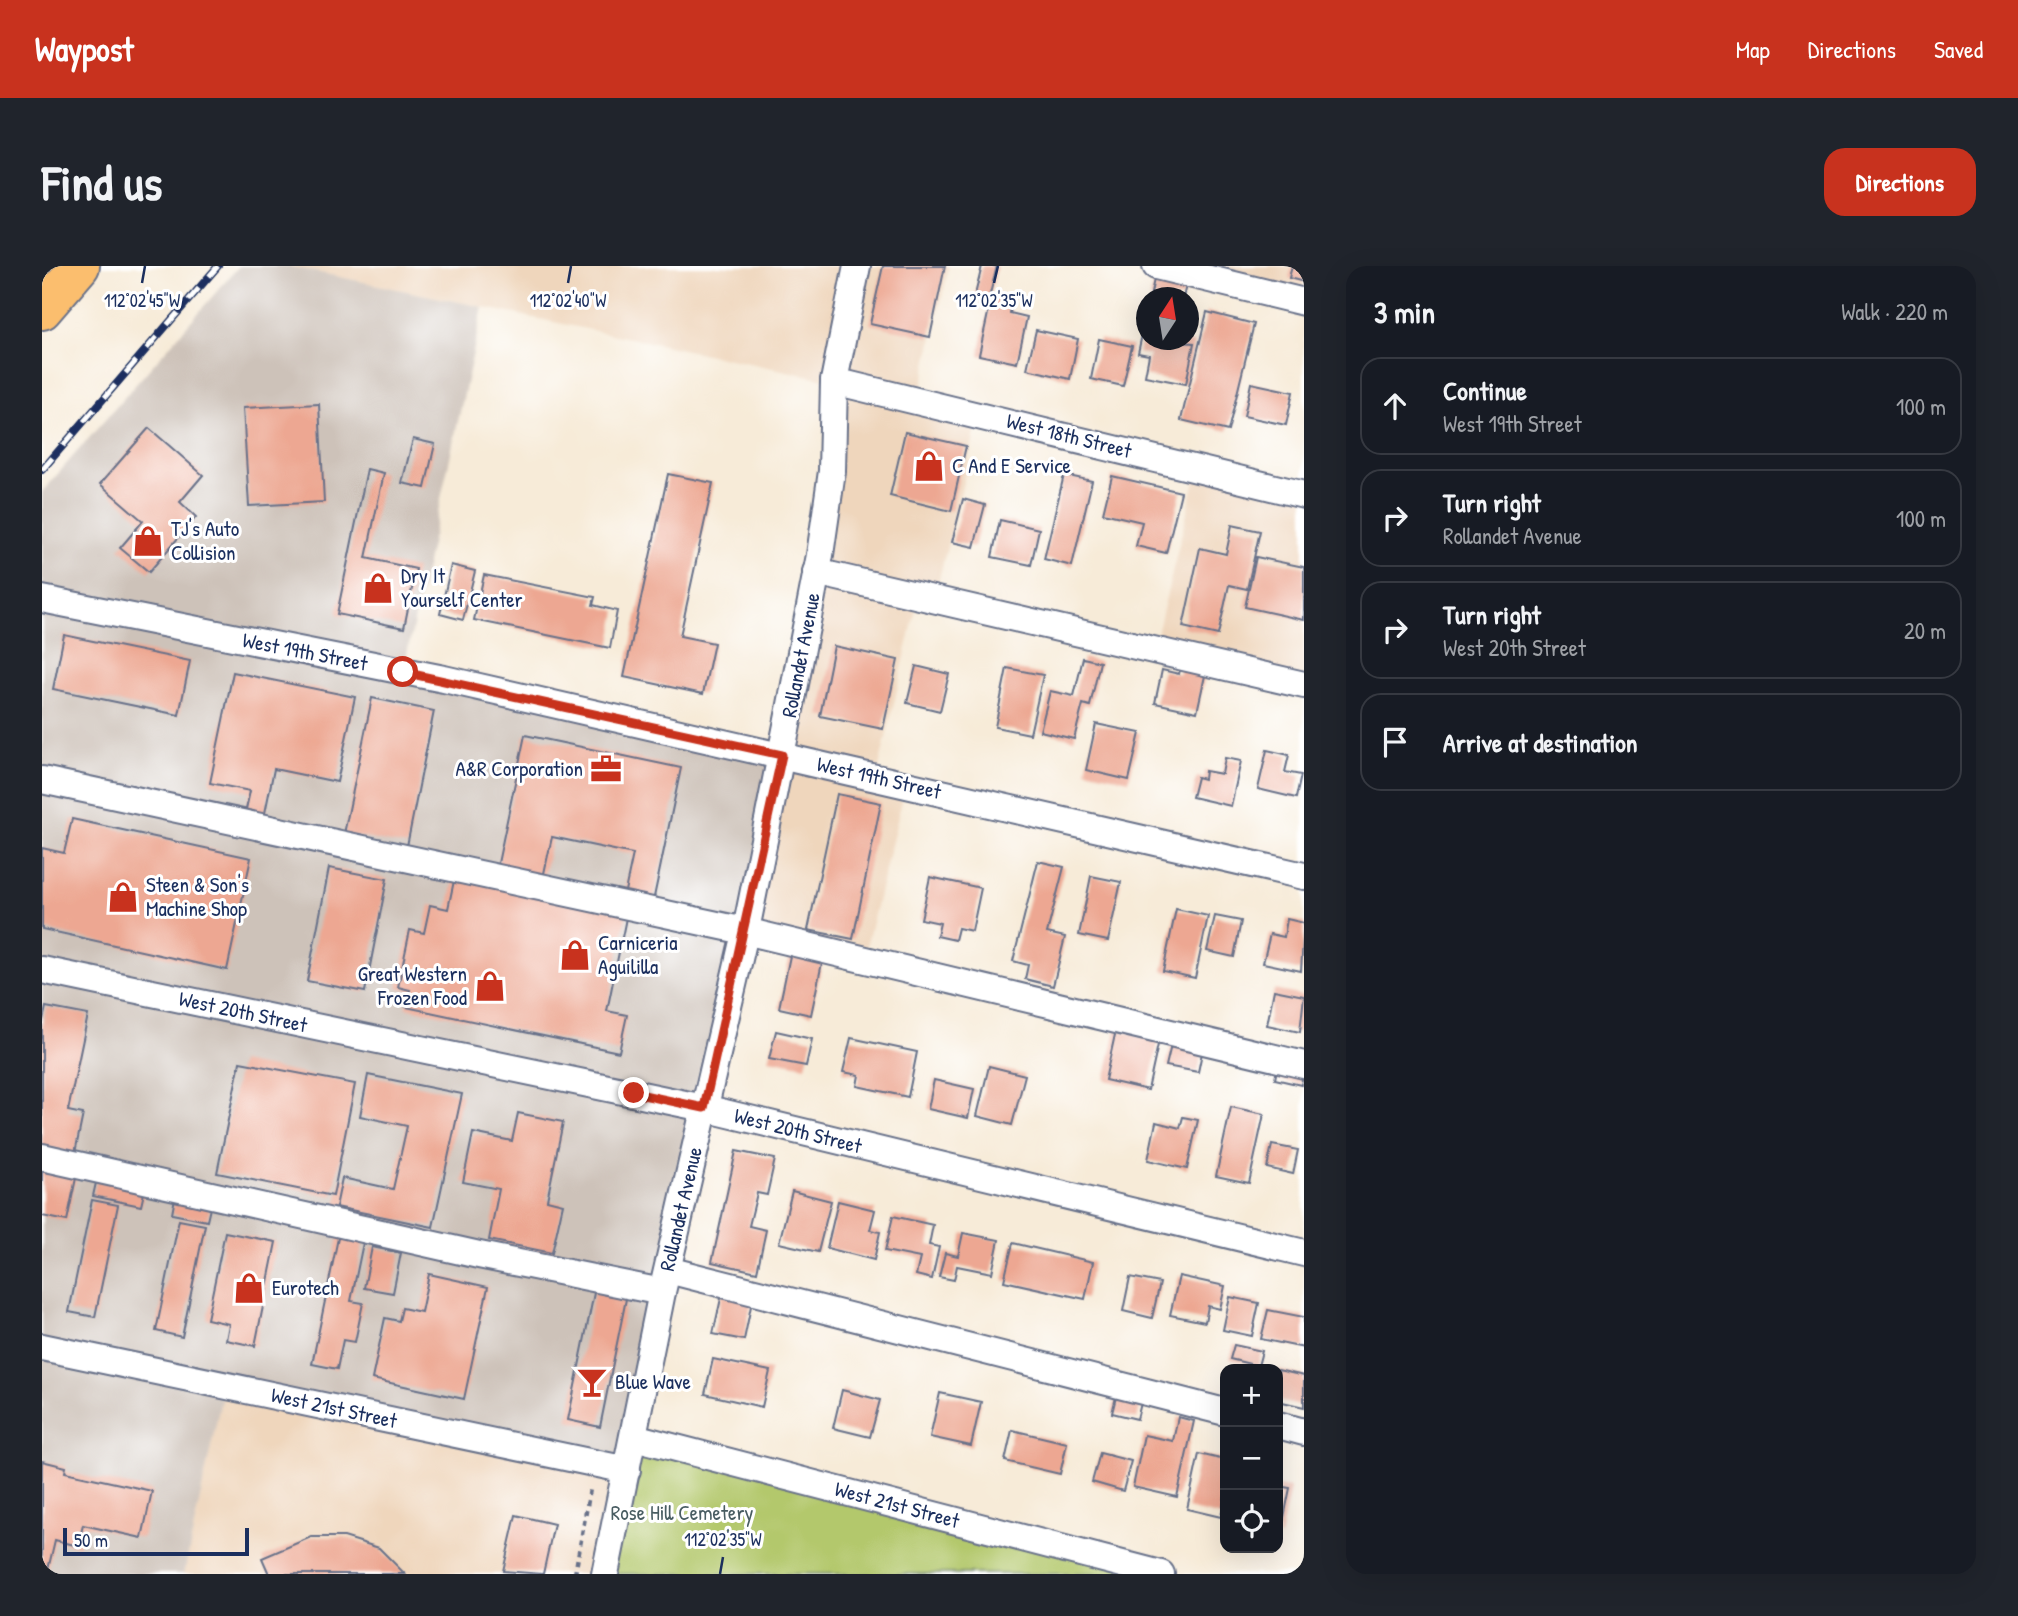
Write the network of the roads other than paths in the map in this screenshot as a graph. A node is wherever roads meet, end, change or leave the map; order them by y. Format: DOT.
graph roads {
  1 [pos="80,266"];
  2 [pos="857,266"];
  3 [pos="1156,266"];
  4 [pos="1304,302"];
  5 [pos="42,310"];
  6 [pos="834,381"];
  7 [pos="1304,495"];
  8 [pos="816,572"];
  9 [pos="42,599"];
  10 [pos="1304,685"];
  11 [pos="782,755"];
  12 [pos="42,780"];
  13 [pos="1304,876"];
  14 [pos="745,931"];
  15 [pos="42,970"];
  16 [pos="1304,1065"];
  17 [pos="704,1108"];
  18 [pos="42,1157"];
  19 [pos="1304,1254"];
  20 [pos="665,1281"];
  21 [pos="42,1347"];
  22 [pos="1220,1411"];
  23 [pos="1283,1426"];
  24 [pos="1304,1432"];
  25 [pos="634,1437"];
  26 [pos="627,1470"];
  27 [pos="605,1574"];
  28 [pos="1161,1574"];
  1 -- 5 [label="highway"];
  2 -- 6 [label="street, Rollandet Avenue"];
  3 -- 4 [label="street"];
  6 -- 7 [label="street, West 18th Street"];
  6 -- 8 [label="street, Rollandet Avenue"];
  8 -- 10 [label="street"];
  8 -- 11 [label="street, Rollandet Avenue"];
  9 -- 11 [label="street, West 19th Street"];
  11 -- 13 [label="street, West 19th Street"];
  11 -- 14 [label="street, Rollandet Avenue"];
  12 -- 14 [label="street"];
  14 -- 16 [label="street"];
  14 -- 17 [label="street, Rollandet Avenue"];
  15 -- 17 [label="street, West 20th Street"];
  17 -- 19 [label="street, West 20th Street"];
  17 -- 20 [label="street, Rollandet Avenue"];
  18 -- 20 [label="street"];
  20 -- 22 [label="street"];
  20 -- 25 [label="street, Rollandet Avenue"];
  21 -- 26 [label="street, West 21st Street"];
  23 -- 24 [label="street"];
  25 -- 26 [label="street, Rollandet Avenue"];
  25 -- 28 [label="street, West 21st Street"];
  26 -- 27 [label="street, Rollandet Avenue"];
}
